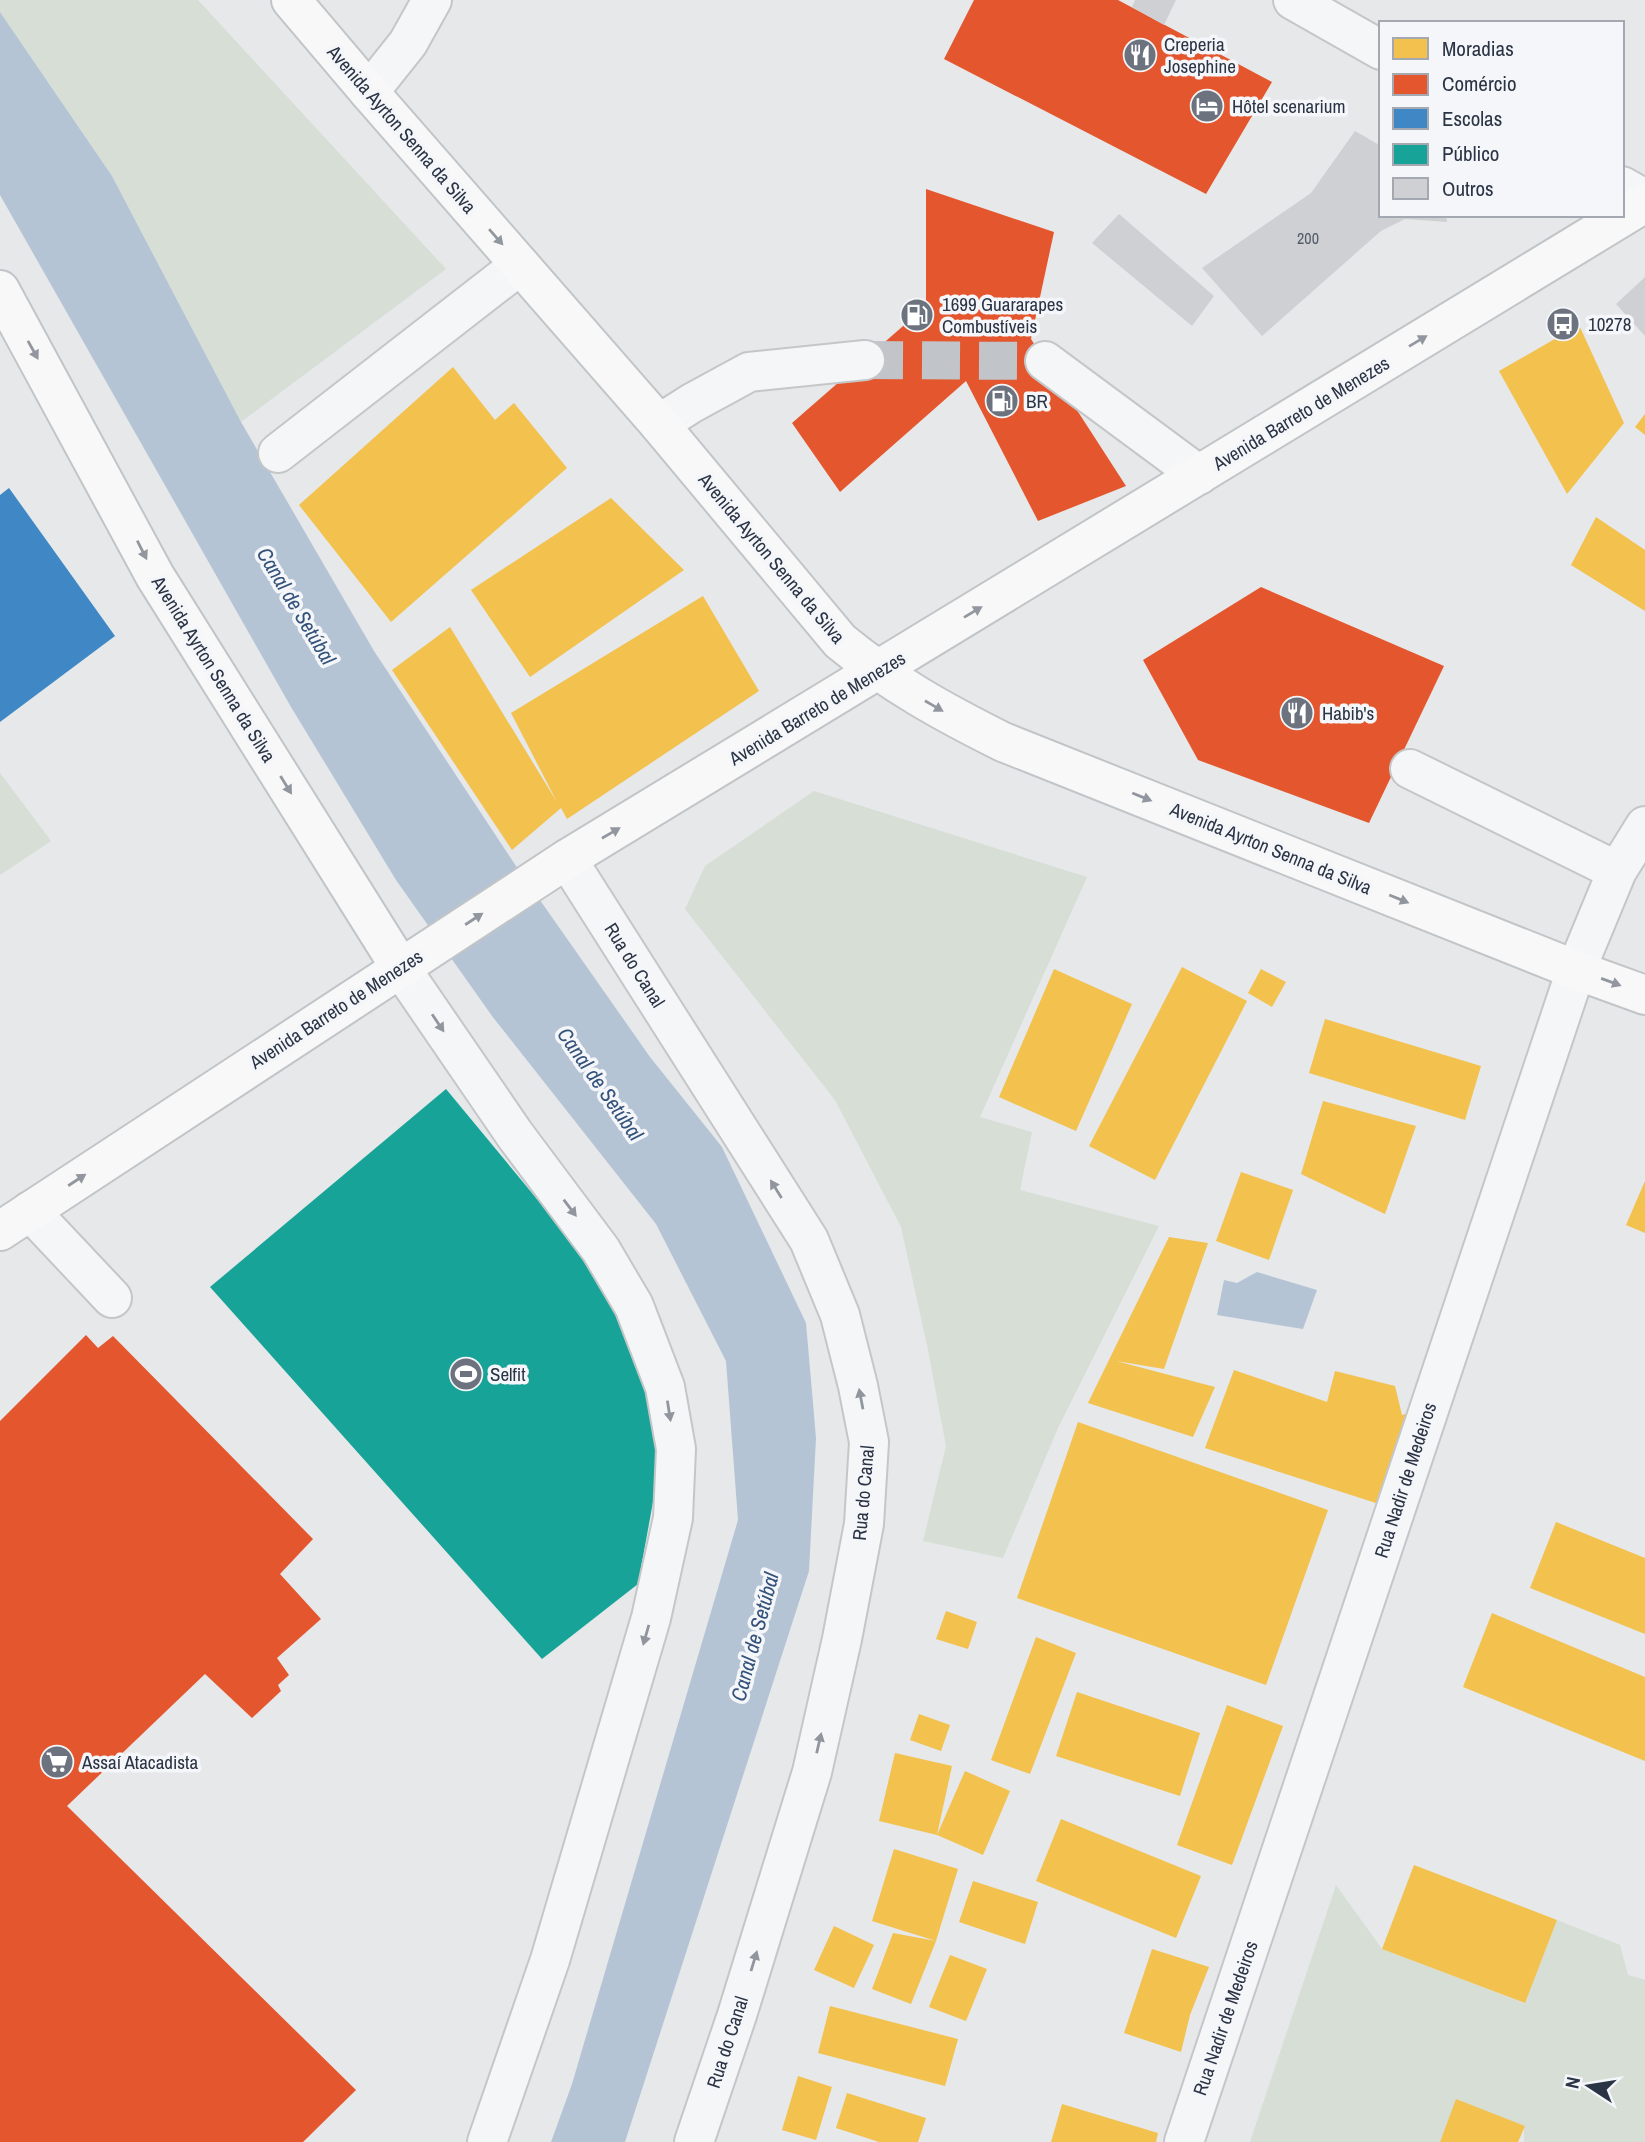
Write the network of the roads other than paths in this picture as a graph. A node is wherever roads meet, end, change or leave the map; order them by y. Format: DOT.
graph roads {
  1 [pos="291,0"];
  2 [pos="432,0"];
  3 [pos="1293,0"];
  4 [pos="1379,49"];
  5 [pos="369,92"];
  6 [pos="1624,187"];
  7 [pos="1645,201"];
  8 [pos="1624,214"];
  9 [pos="1619,217"];
  10 [pos="520,265"];
  11 [pos="0,290"];
  12 [pos="865,360"];
  13 [pos="1045,361"];
  14 [pos="660,424"];
  15 [pos="278,453"];
  16 [pos="1199,475"];
  17 [pos="876,671"];
  18 [pos="1410,769"];
  19 [pos="1645,826"];
  20 [pos="567,859"];
  21 [pos="1617,871"];
  22 [pos="408,961"];
  23 [pos="1576,970"];
  24 [pos="1645,995"];
  25 [pos="15,1221"];
  26 [pos="112,1298"];
  27 [pos="487,2142"];
  28 [pos="694,2142"];
  29 [pos="1184,2142"];
  1 -- 5 [label="main road, Avenida Ayrton Senna da Silva"];
  2 -- 5 [label="street"];
  3 -- 4 [label="street"];
  5 -- 10 [label="main road, Avenida Ayrton Senna da Silva, one-way"];
  6 -- 7 [label="street"];
  8 -- 7 [label="main road, Avenida Barreto de Menezes, one-way"];
  16 -- 9 [label="main road, Avenida Barreto de Menezes, one-way"];
  10 -- 14 [label="main road, Avenida Ayrton Senna da Silva"];
  10 -- 15 [label="street"];
  11 -- 22 [label="main road, Avenida Ayrton Senna da Silva, one-way"];
  12 -- 14 [label="street"];
  13 -- 16 [label="street"];
  14 -- 17 [label="main road, Avenida Ayrton Senna da Silva"];
  17 -- 16 [label="main road, Avenida Barreto de Menezes, one-way"];
  20 -- 17 [label="main road, Avenida Barreto de Menezes, one-way"];
  17 -- 23 [label="main road, Avenida Ayrton Senna da Silva, one-way"];
  18 -- 21 [label="street"];
  19 -- 21 [label="street, Rua Nadir de Medeiros"];
  22 -- 20 [label="main road, Avenida Barreto de Menezes, one-way"];
  28 -- 20 [label="street, Rua do Canal, one-way"];
  21 -- 23 [label="street, Rua Nadir de Medeiros"];
  25 -- 22 [label="main road, Avenida Barreto de Menezes, one-way"];
  22 -- 27 [label="street, one-way"];
  23 -- 24 [label="main road, Avenida Ayrton Senna da Silva, one-way"];
  23 -- 29 [label="street, Rua Nadir de Medeiros"];
  25 -- 26 [label="street"];
}
